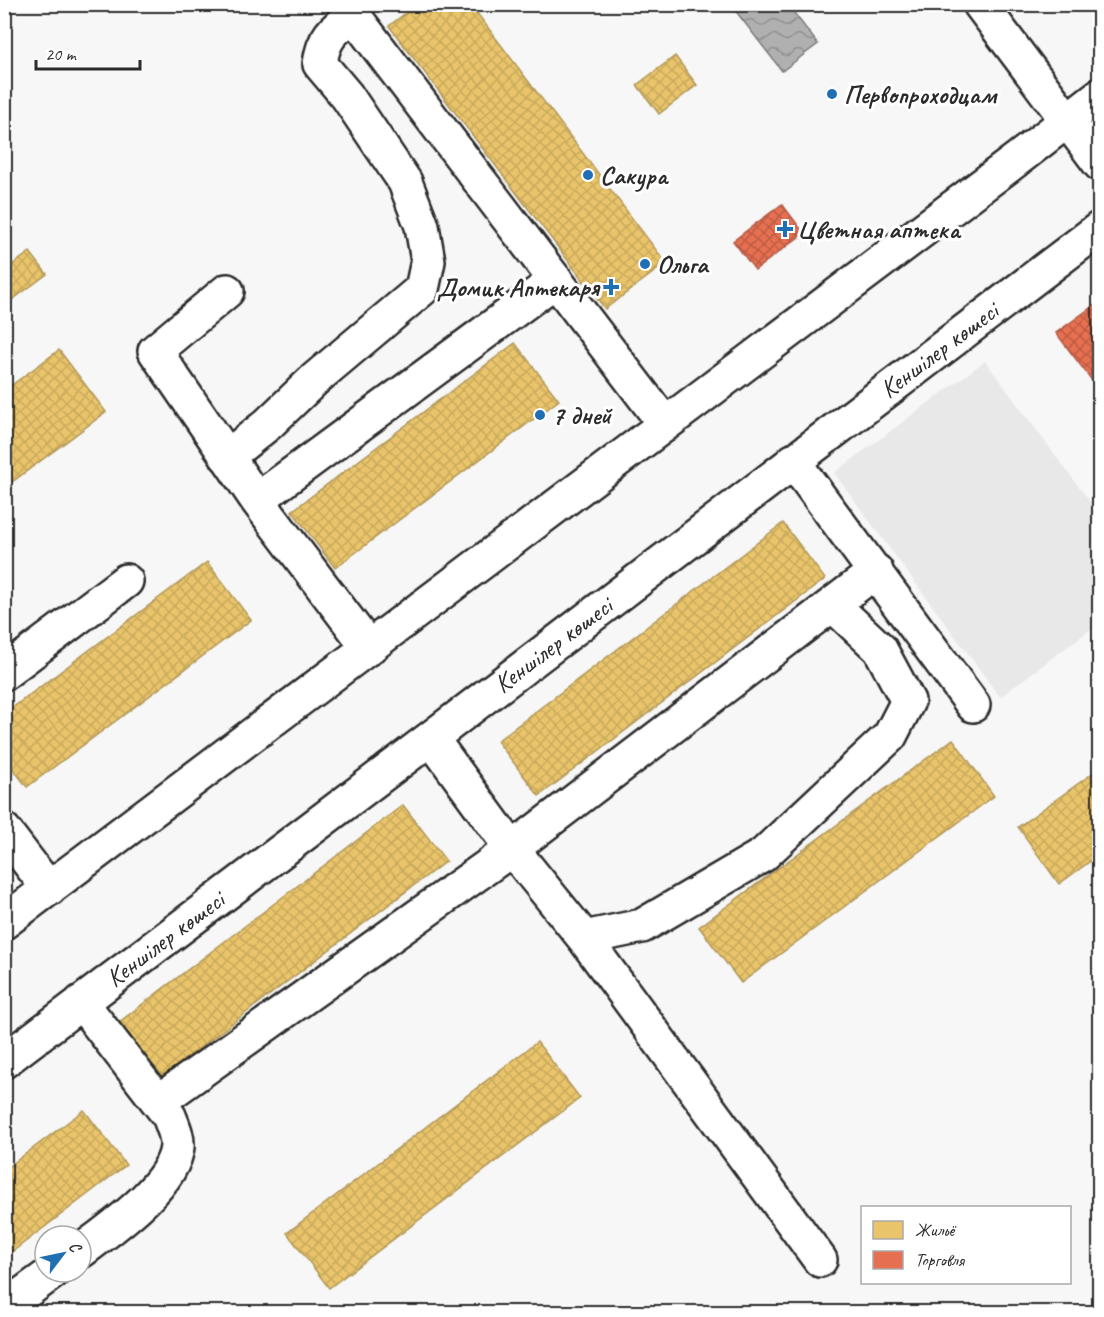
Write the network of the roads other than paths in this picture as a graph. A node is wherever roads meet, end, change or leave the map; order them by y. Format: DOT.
graph roads {
  1 [pos="980,4"];
  2 [pos="349,10"];
  3 [pos="1100,95"];
  4 [pos="1067,122"];
  5 [pos="1100,164"];
  6 [pos="1100,228"];
  7 [pos="556,280"];
  8 [pos="227,291"];
  9 [pos="666,424"];
  10 [pos="227,457"];
  11 [pos="793,461"];
  12 [pos="257,500"];
  13 [pos="876,570"];
  14 [pos="126,581"];
  15 [pos="833,605"];
  16 [pos="369,648"];
  17 [pos="4,673"];
  18 [pos="973,705"];
  19 [pos="431,738"];
  20 [pos="4,830"];
  21 [pos="512,849"];
  22 [pos="49,889"];
  23 [pos="4,922"];
  24 [pos="584,938"];
  25 [pos="81,1002"];
  26 [pos="4,1060"];
  27 [pos="159,1101"];
  28 [pos="93,1242"];
  29 [pos="820,1260"];
  30 [pos="37,1284"];
  31 [pos="4,1308"];
  1 -- 4 [label="street"];
  2 -- 7 [label="street"];
  2 -- 10 [label="street"];
  3 -- 4 [label="street"];
  4 -- 5 [label="street"];
  4 -- 9 [label="street"];
  6 -- 11 [label="street, Кеншілер көшесі"];
  7 -- 9 [label="street"];
  7 -- 12 [label="street"];
  8 -- 10 [label="street"];
  9 -- 16 [label="street"];
  10 -- 12 [label="street"];
  11 -- 13 [label="street"];
  11 -- 19 [label="street, Кеншілер көшесі"];
  12 -- 16 [label="street"];
  13 -- 15 [label="street"];
  13 -- 18 [label="street"];
  14 -- 17 [label="street"];
  15 -- 21 [label="street"];
  15 -- 24 [label="street"];
  16 -- 22 [label="street"];
  19 -- 21 [label="street"];
  19 -- 25 [label="street, Кеншілер көшесі"];
  20 -- 22 [label="street"];
  21 -- 24 [label="street"];
  21 -- 27 [label="street"];
  22 -- 23 [label="street"];
  24 -- 29 [label="street"];
  25 -- 26 [label="street, Кеншілер көшесі"];
  25 -- 27 [label="street"];
  27 -- 28 [label="street"];
  30 -- 31 [label="street"];
}
